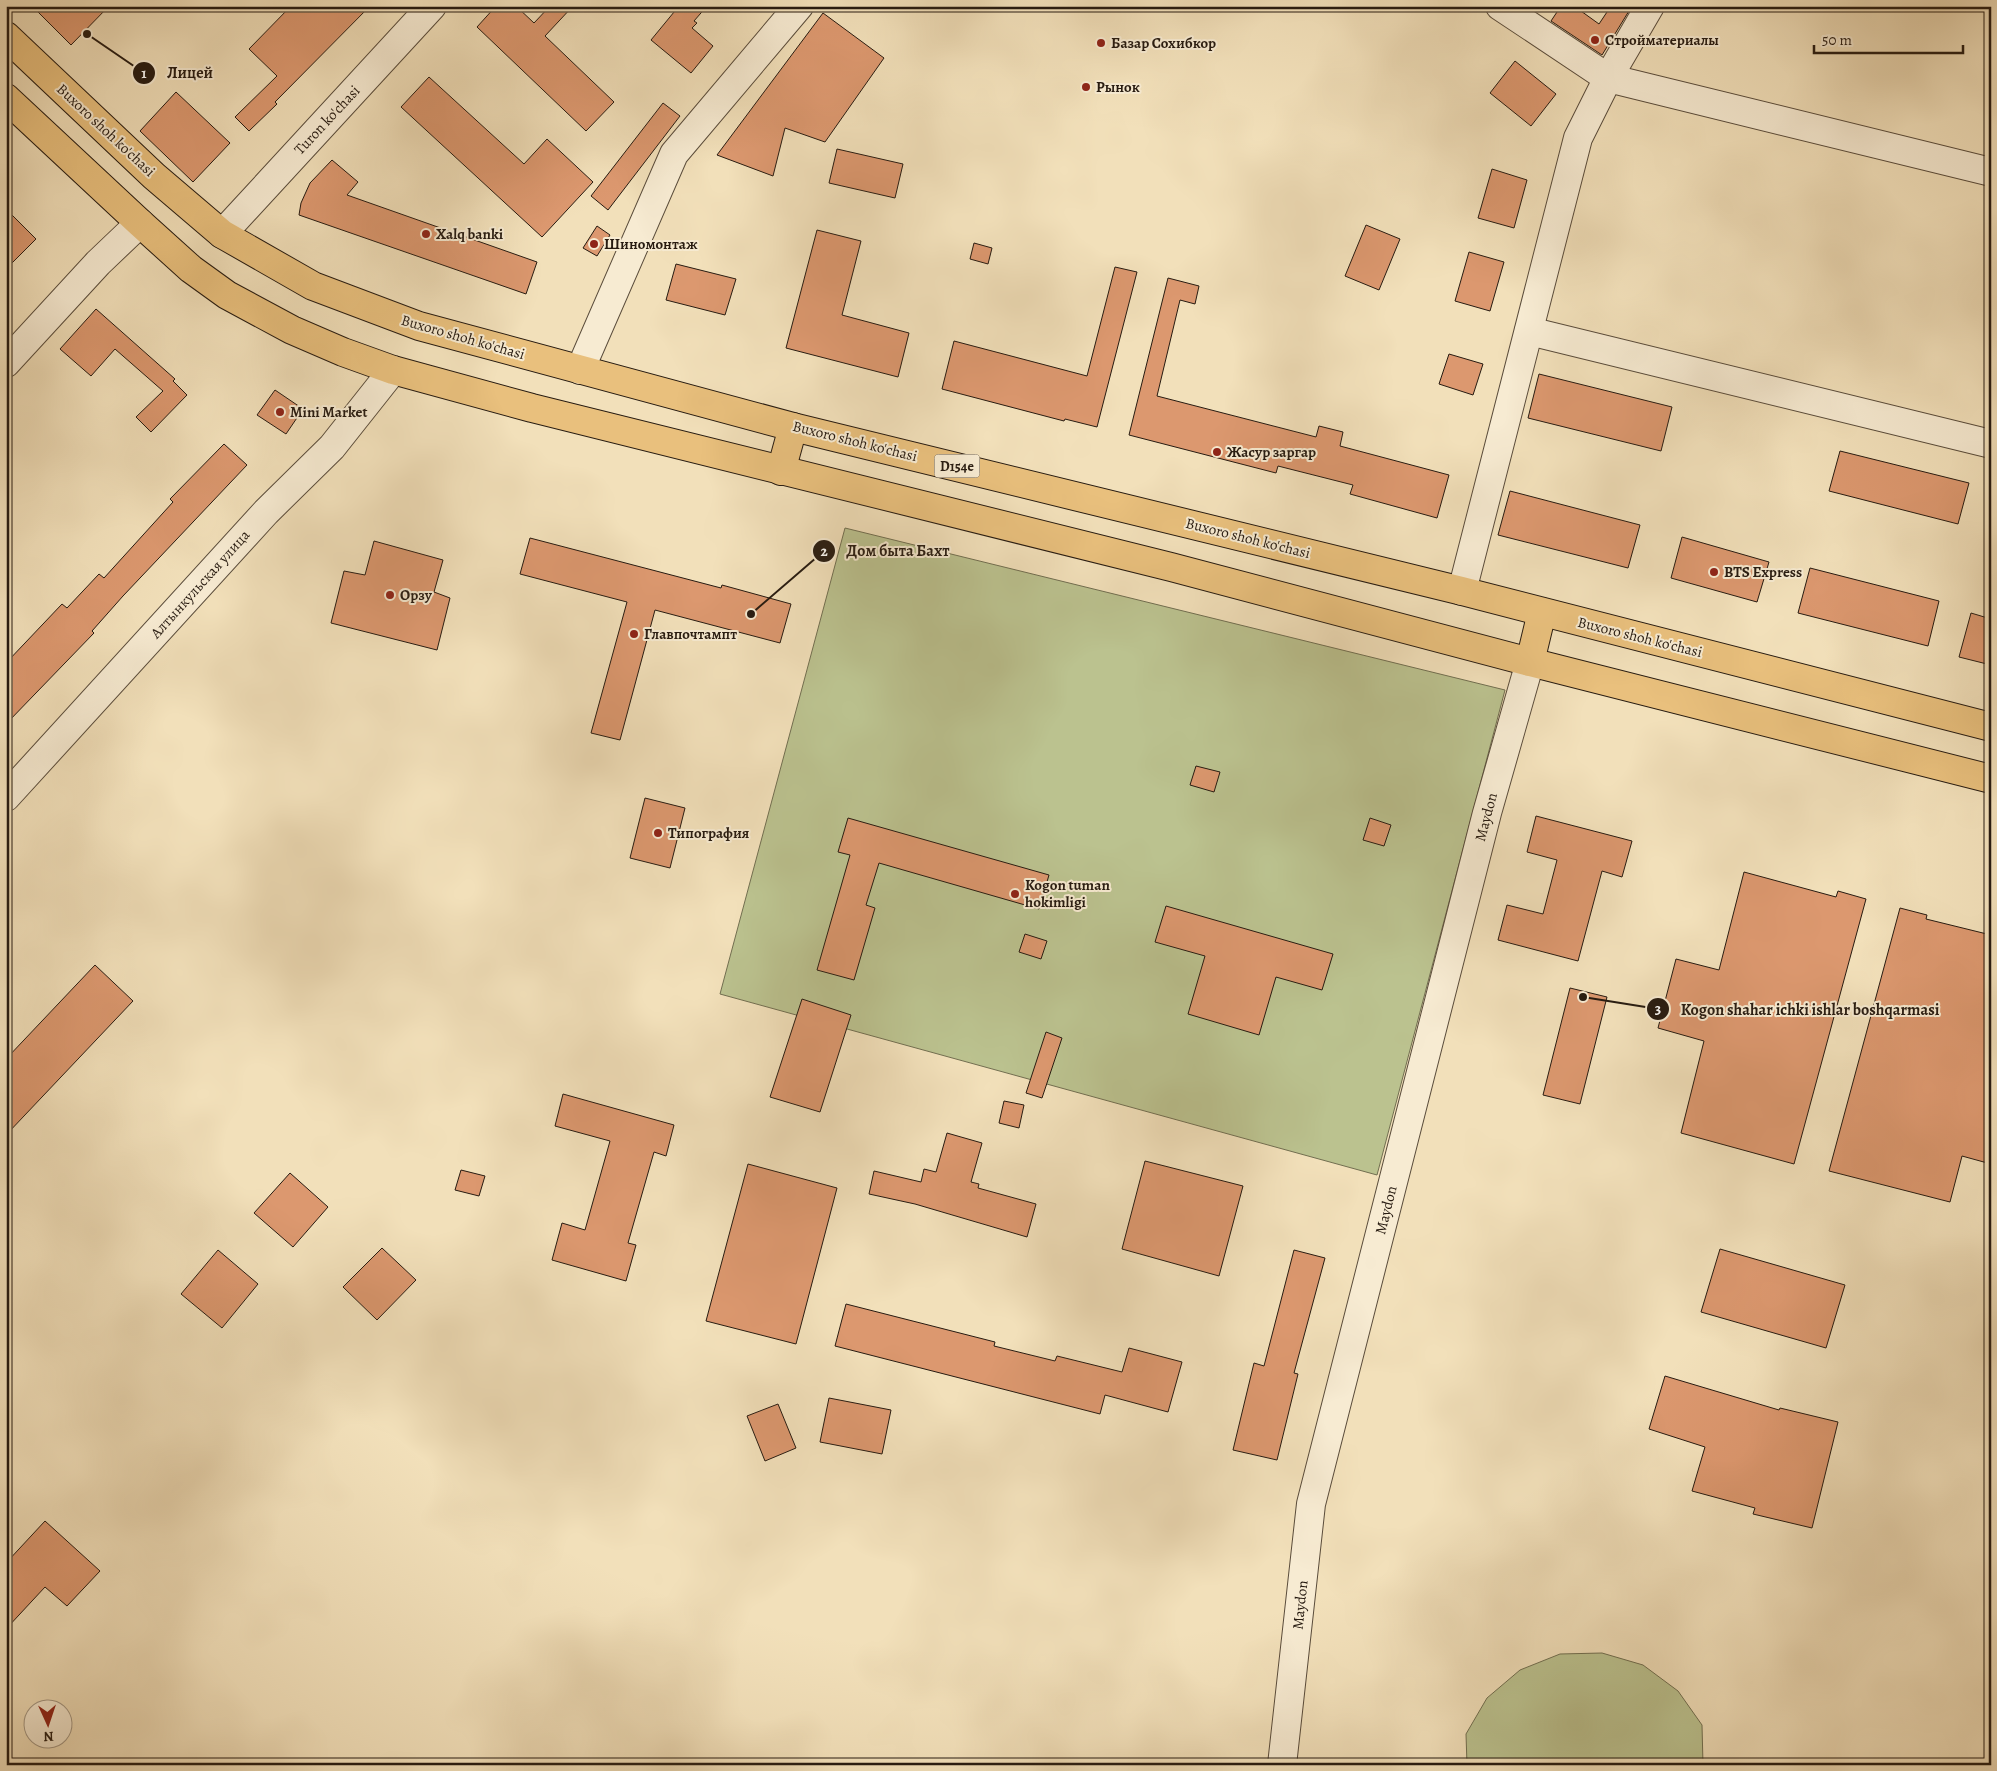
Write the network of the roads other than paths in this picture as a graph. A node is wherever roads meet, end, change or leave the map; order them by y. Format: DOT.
graph roads {
  1 [pos="432,6"];
  2 [pos="799,6"];
  3 [pos="1500,6"];
  4 [pos="1650,6"];
  5 [pos="6,36"];
  6 [pos="1608,78"];
  7 [pos="6,98"];
  8 [pos="1991,172"];
  9 [pos="140,223"];
  10 [pos="222,234"];
  11 [pos="1529,331"];
  12 [pos="6,363"];
  13 [pos="393,370"];
  14 [pos="580,370"];
  15 [pos="793,426"];
  16 [pos="1991,444"];
  17 [pos="781,471"];
  18 [pos="1462,591"];
  19 [pos="1542,612"];
  20 [pos="1530,662"];
  21 [pos="1991,727"];
  22 [pos="1991,779"];
  23 [pos="6,797"];
  24 [pos="1282,1765"];
  1 -- 10 [label="street, Turon ko'chasi"];
  2 -- 14 [label="street"];
  3 -- 6 [label="street"];
  4 -- 6 [label="street"];
  5 -- 10 [label="main road, Buxoro shoh ko'chasi / D154e"];
  6 -- 8 [label="street"];
  6 -- 11 [label="street"];
  7 -- 9 [label="main road"];
  9 -- 12 [label="street"];
  9 -- 13 [label="main road"];
  10 -- 14 [label="main road, Buxoro shoh ko'chasi / D154e"];
  11 -- 16 [label="street"];
  11 -- 18 [label="street"];
  13 -- 17 [label="main road"];
  13 -- 23 [label="street, Алтынкульская улица"];
  14 -- 15 [label="main road, Buxoro shoh ko'chasi / D154e"];
  15 -- 17 [label="main road"];
  15 -- 18 [label="main road, Buxoro shoh ko'chasi / D154e"];
  17 -- 20 [label="main road"];
  18 -- 19 [label="main road, Buxoro shoh ko'chasi / D154e"];
  19 -- 20 [label="main road"];
  19 -- 21 [label="main road, Buxoro shoh ko'chasi / D154e"];
  20 -- 22 [label="main road"];
  20 -- 24 [label="street, Maydon"];
}
